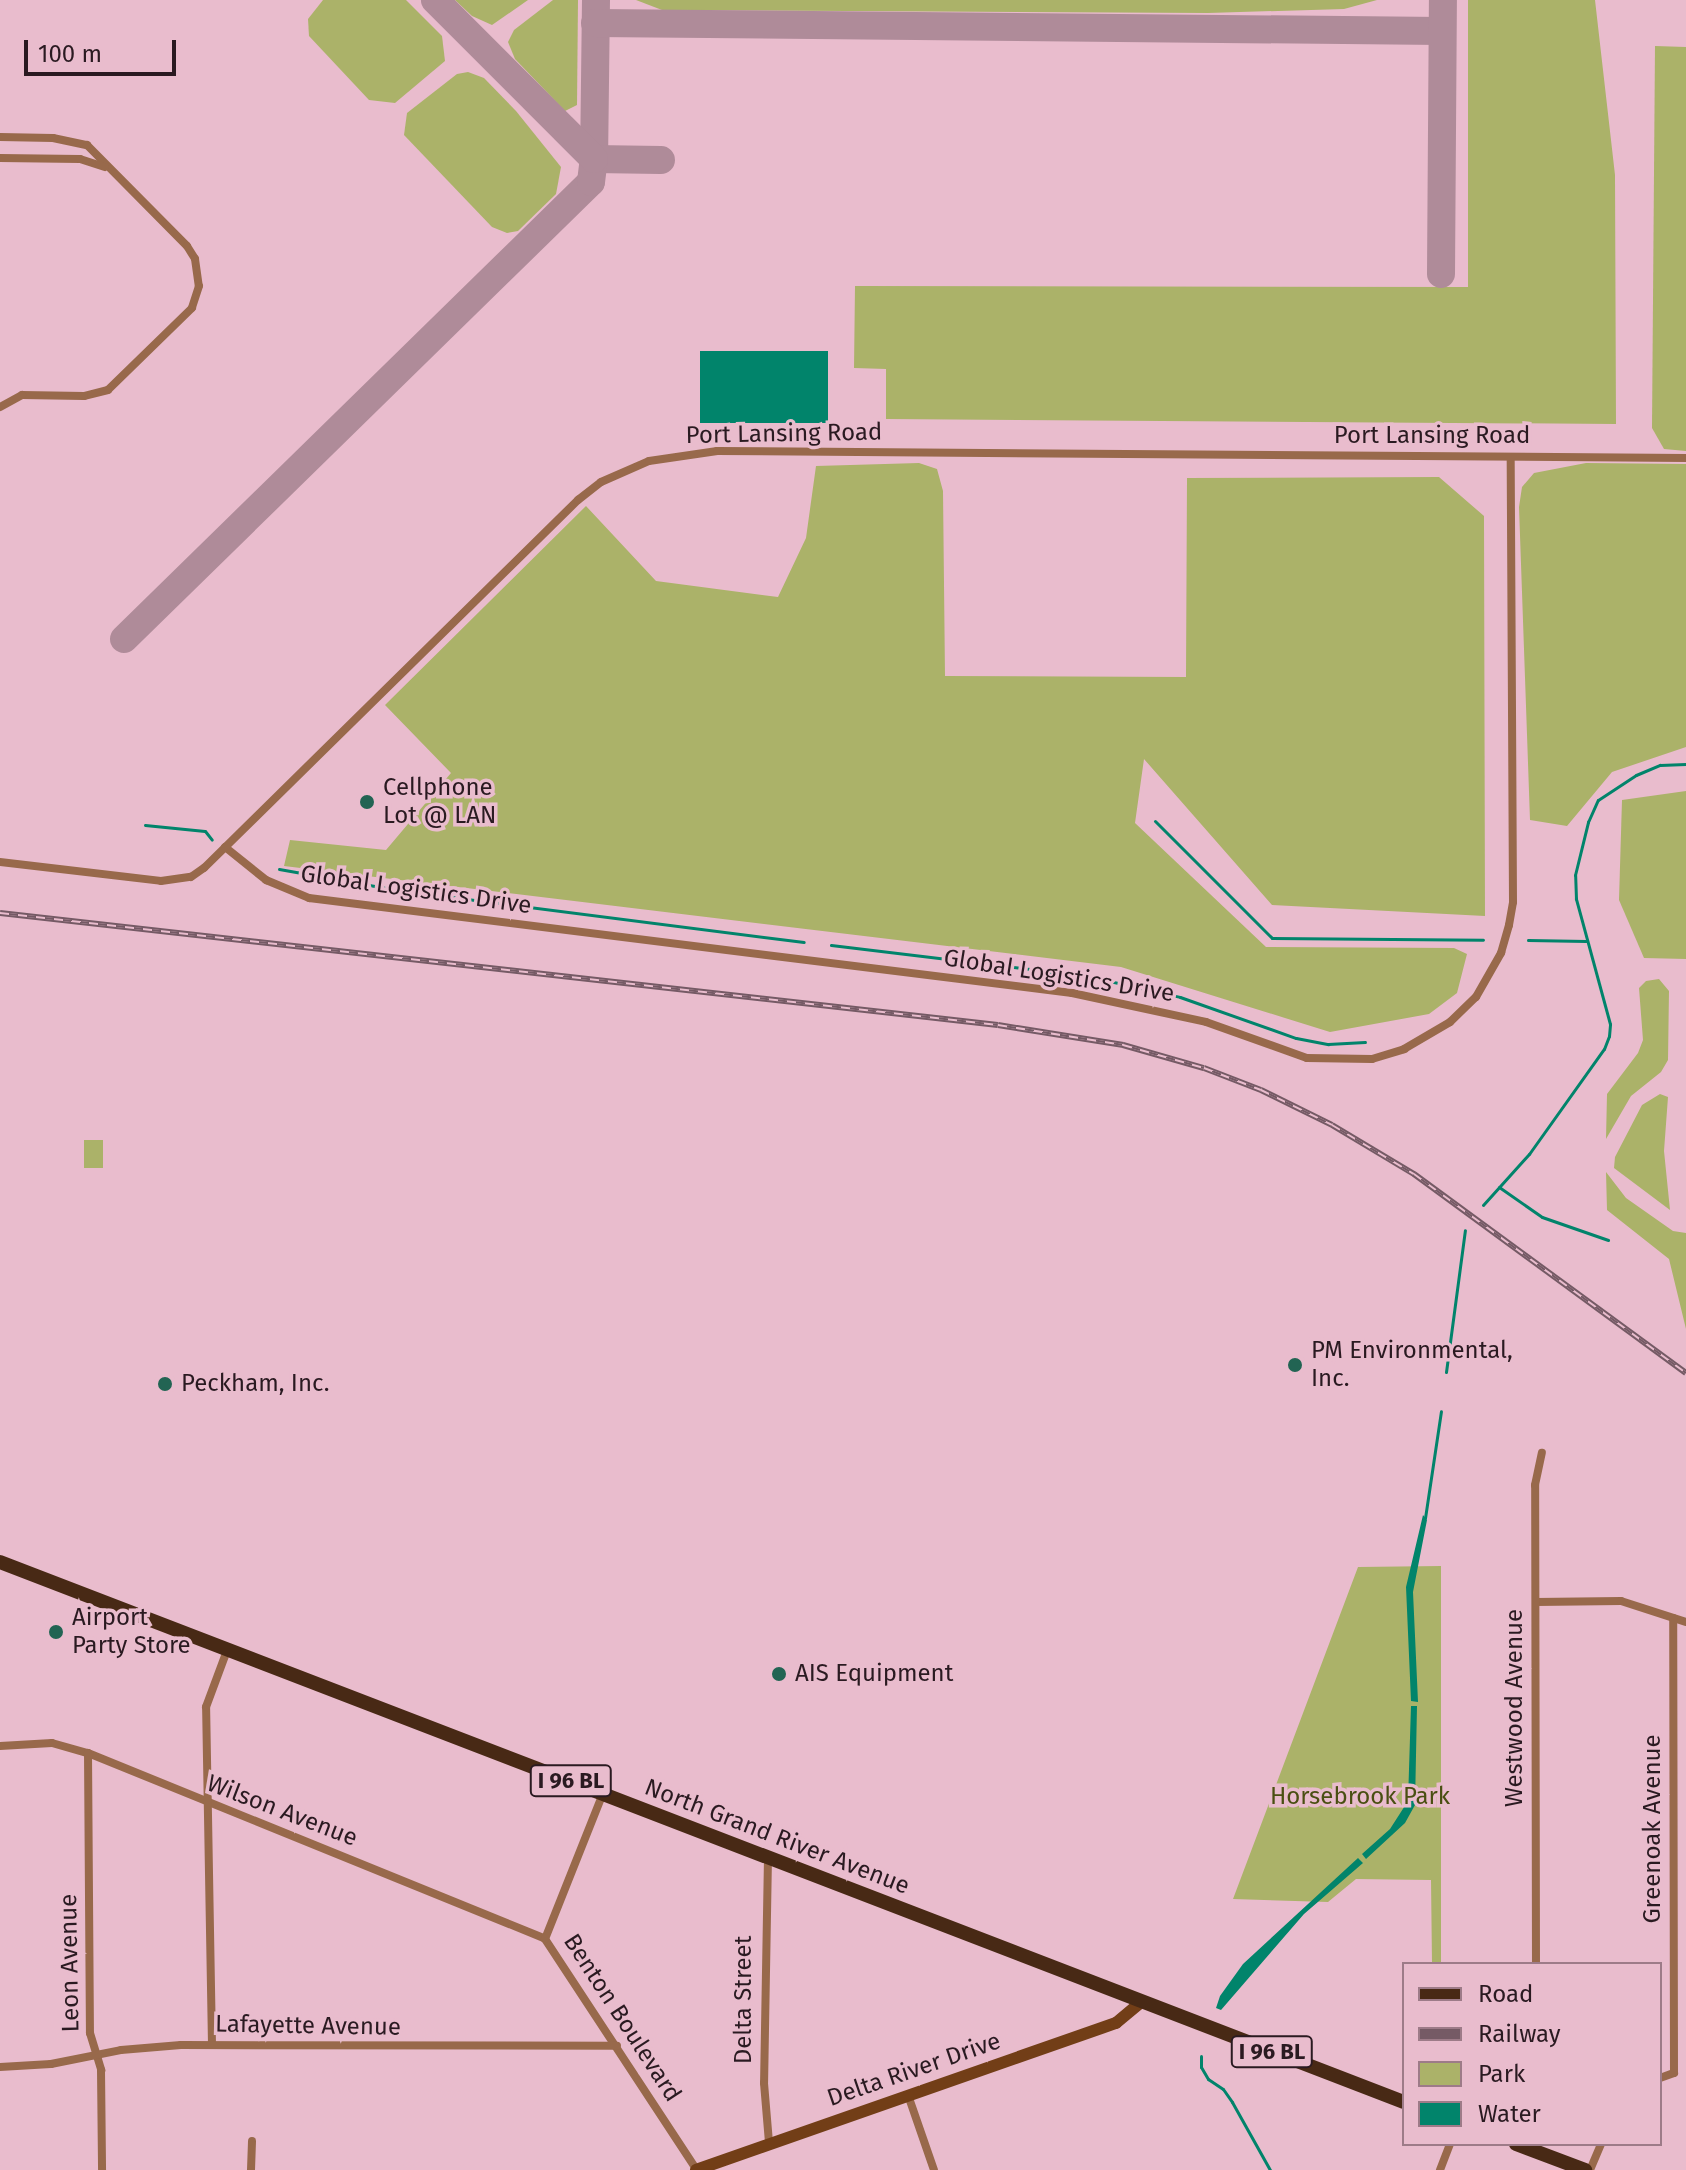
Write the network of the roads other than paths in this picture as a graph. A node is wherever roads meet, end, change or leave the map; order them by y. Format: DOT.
graph roads {
  1 [pos="0,137"];
  2 [pos="0,158"];
  3 [pos="110,169"];
  4 [pos="0,407"];
  5 [pos="1511,457"];
  6 [pos="1686,458"];
  7 [pos="225,847"];
  8 [pos="0,862"];
  9 [pos="1542,1453"];
  10 [pos="0,1562"];
  11 [pos="1536,1602"];
  12 [pos="1673,1618"];
  13 [pos="1686,1622"];
  14 [pos="228,1648"];
  15 [pos="0,1746"];
  16 [pos="88,1753"];
  17 [pos="603,1793"];
  18 [pos="1673,1798"];
  19 [pos="1686,1798"];
  20 [pos="208,1805"];
  21 [pos="768,1857"];
  22 [pos="1674,1936"];
  23 [pos="1686,1936"];
  24 [pos="545,1939"];
  25 [pos="1536,1962"];
  26 [pos="1141,2002"];
  27 [pos="212,2045"];
  28 [pos="617,2046"];
  29 [pos="94,2055"];
  30 [pos="0,2067"];
  31 [pos="1674,2073"];
  32 [pos="1686,2073"];
  33 [pos="1662,2077"];
  34 [pos="908,2095"];
  35 [pos="1402,2101"];
  36 [pos="252,2141"];
  37 [pos="769,2143"];
  38 [pos="1449,2146"];
  39 [pos="1526,2146"];
  40 [pos="1600,2146"];
  41 [pos="102,2170"];
  42 [pos="251,2170"];
  43 [pos="696,2170"];
  44 [pos="934,2170"];
  45 [pos="1440,2170"];
  46 [pos="1587,2170"];
  1 -- 3 [label="street"];
  2 -- 3 [label="street"];
  3 -- 4 [label="street"];
  5 -- 6 [label="street, Port Lansing Road"];
  5 -- 7 [label="street, Port Lansing Road"];
  5 -- 7 [label="street, Global Logistics Drive"];
  7 -- 8 [label="street, Port Lansing Road"];
  9 -- 11 [label="street, Westwood Avenue"];
  10 -- 14 [label="main road, North Grand River Avenue / I 96 BL"];
  11 -- 12 [label="street"];
  11 -- 25 [label="street, Westwood Avenue"];
  12 -- 13 [label="street"];
  12 -- 18 [label="street, Greenoak Avenue"];
  14 -- 17 [label="main road, North Grand River Avenue / I 96 BL"];
  14 -- 20 [label="street"];
  15 -- 16 [label="street, Wilson Avenue"];
  16 -- 20 [label="street, Wilson Avenue"];
  16 -- 29 [label="street, Leon Avenue"];
  17 -- 21 [label="main road, North Grand River Avenue / I 96 BL"];
  17 -- 24 [label="street, Benton Boulevard"];
  18 -- 19 [label="street"];
  18 -- 22 [label="street, Greenoak Avenue"];
  20 -- 24 [label="street, Wilson Avenue"];
  20 -- 27 [label="street"];
  21 -- 26 [label="main road, North Grand River Avenue / I 96 BL"];
  21 -- 37 [label="street, Delta Street"];
  22 -- 23 [label="street"];
  22 -- 31 [label="street, Greenoak Avenue"];
  24 -- 28 [label="street, Benton Boulevard"];
  26 -- 34 [label="street, Delta River Drive"];
  26 -- 35 [label="main road, North Grand River Avenue / I 96 BL"];
  27 -- 28 [label="street, Lafayette Avenue"];
  27 -- 29 [label="street, Lafayette Avenue"];
  28 -- 43 [label="street, Benton Boulevard"];
  29 -- 30 [label="street, Lafayette Avenue"];
  29 -- 41 [label="street, Leon Avenue"];
  31 -- 32 [label="street"];
  31 -- 33 [label="street"];
  34 -- 37 [label="street, Delta River Drive"];
  34 -- 44 [label="street"];
  36 -- 42 [label="street"];
  37 -- 43 [label="street, Delta River Drive"];
  38 -- 45 [label="street"];
  39 -- 46 [label="main road"];
  40 -- 46 [label="street"];
}
